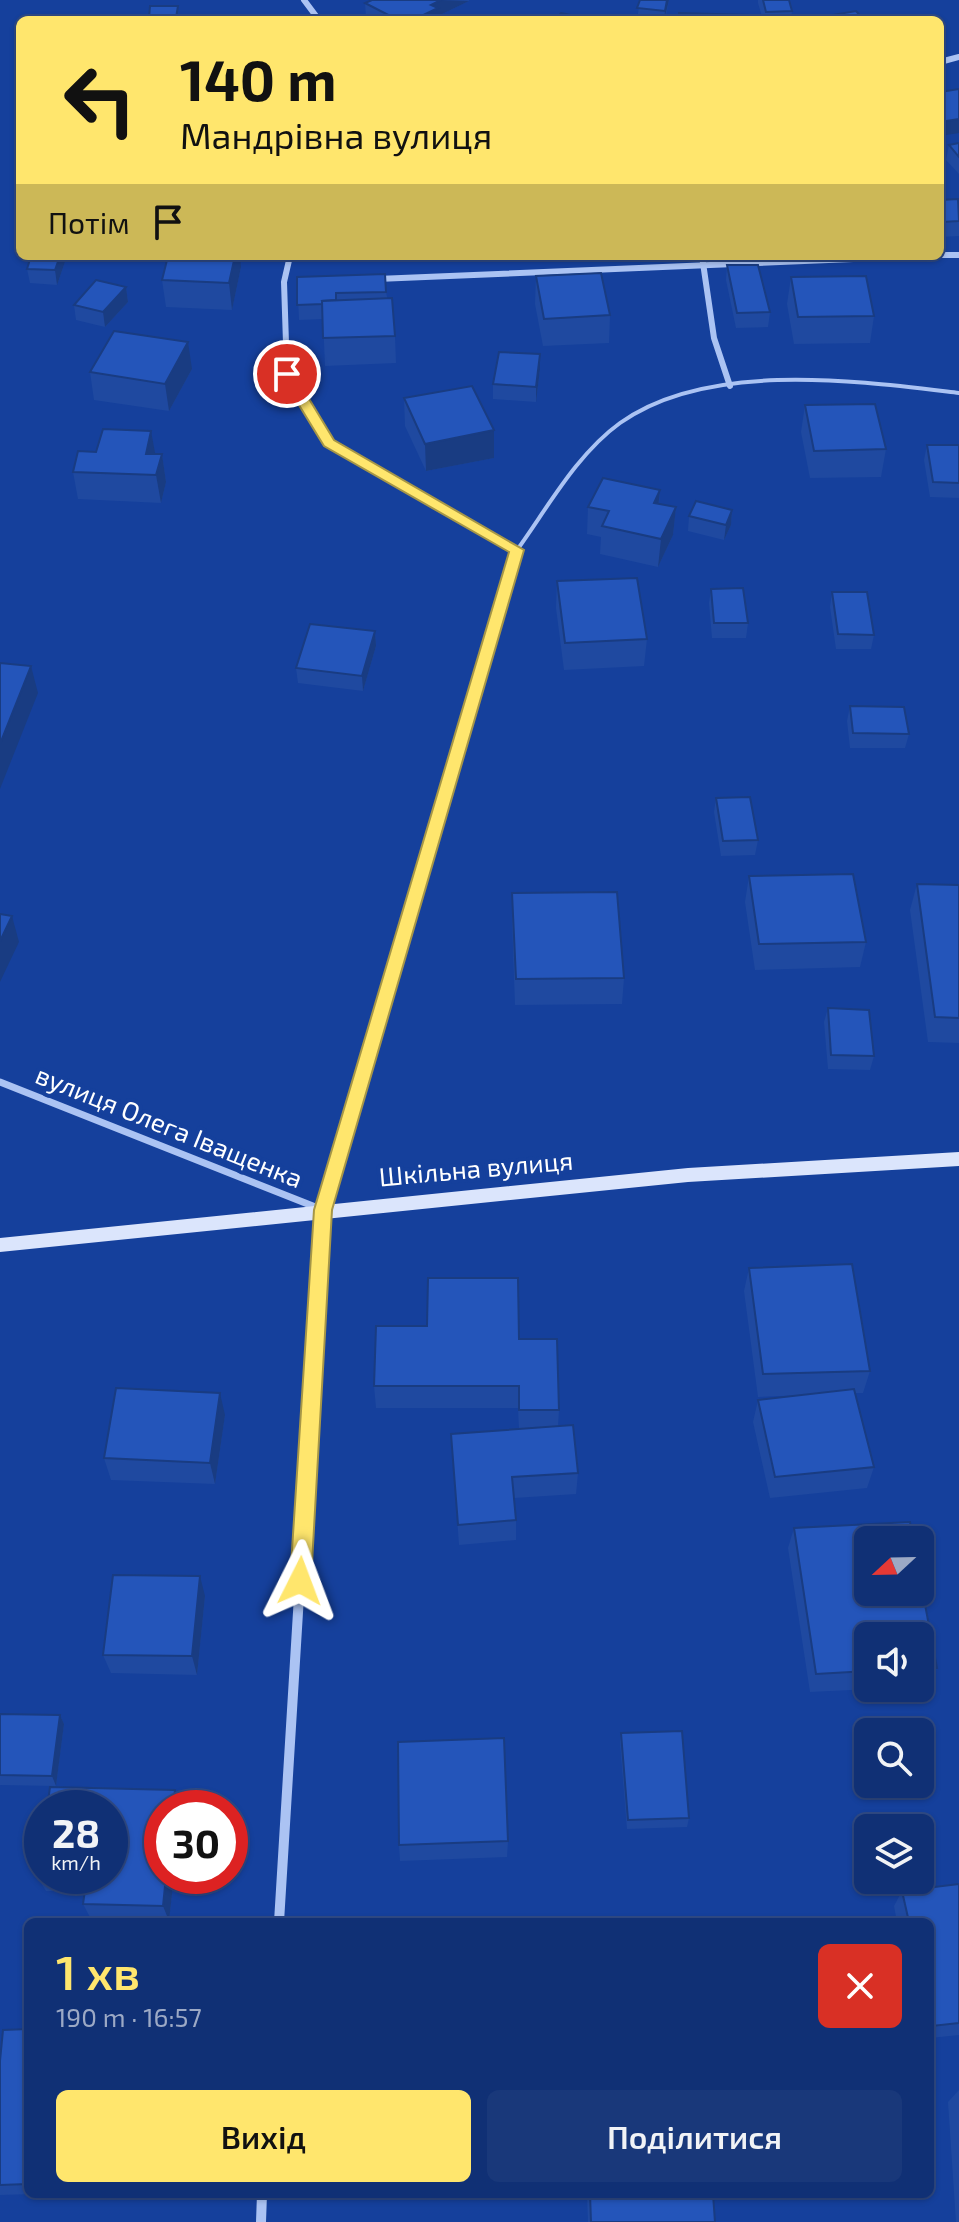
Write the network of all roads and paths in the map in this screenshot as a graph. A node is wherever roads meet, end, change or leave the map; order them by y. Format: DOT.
graph roads {
  1 [pos="289,260"];
  2 [pos="703,260"];
  3 [pos="815,260"];
  4 [pos="704,264"];
  5 [pos="360,280"];
  6 [pos="284,282"];
  7 [pos="299,282"];
  8 [pos="730,386"];
  9 [pos="959,393"];
  10 [pos="517,550"];
  11 [pos="0,1082"];
  12 [pos="959,1159"];
  13 [pos="323,1210"];
  14 [pos="0,1245"];
  15 [pos="279,1918"];
  16 [pos="262,2198"];
  17 [pos="261,2222"];
  1 -- 6 [label="street"];
  2 -- 4 [label="street"];
  3 -- 4 [label="street"];
  4 -- 5 [label="street"];
  4 -- 8 [label="street"];
  6 -- 7 [label="street"];
  6 -- 10 [label="street"];
  8 -- 9 [label="lane"];
  8 -- 10 [label="lane"];
  10 -- 13 [label="street"];
  11 -- 13 [label="street, вулиця Олега Іващенка"];
  12 -- 13 [label="main road, Шкільна вулиця"];
  13 -- 14 [label="main road, Шкільна вулиця"];
  13 -- 15 [label="street"];
  16 -- 17 [label="street"];
}
